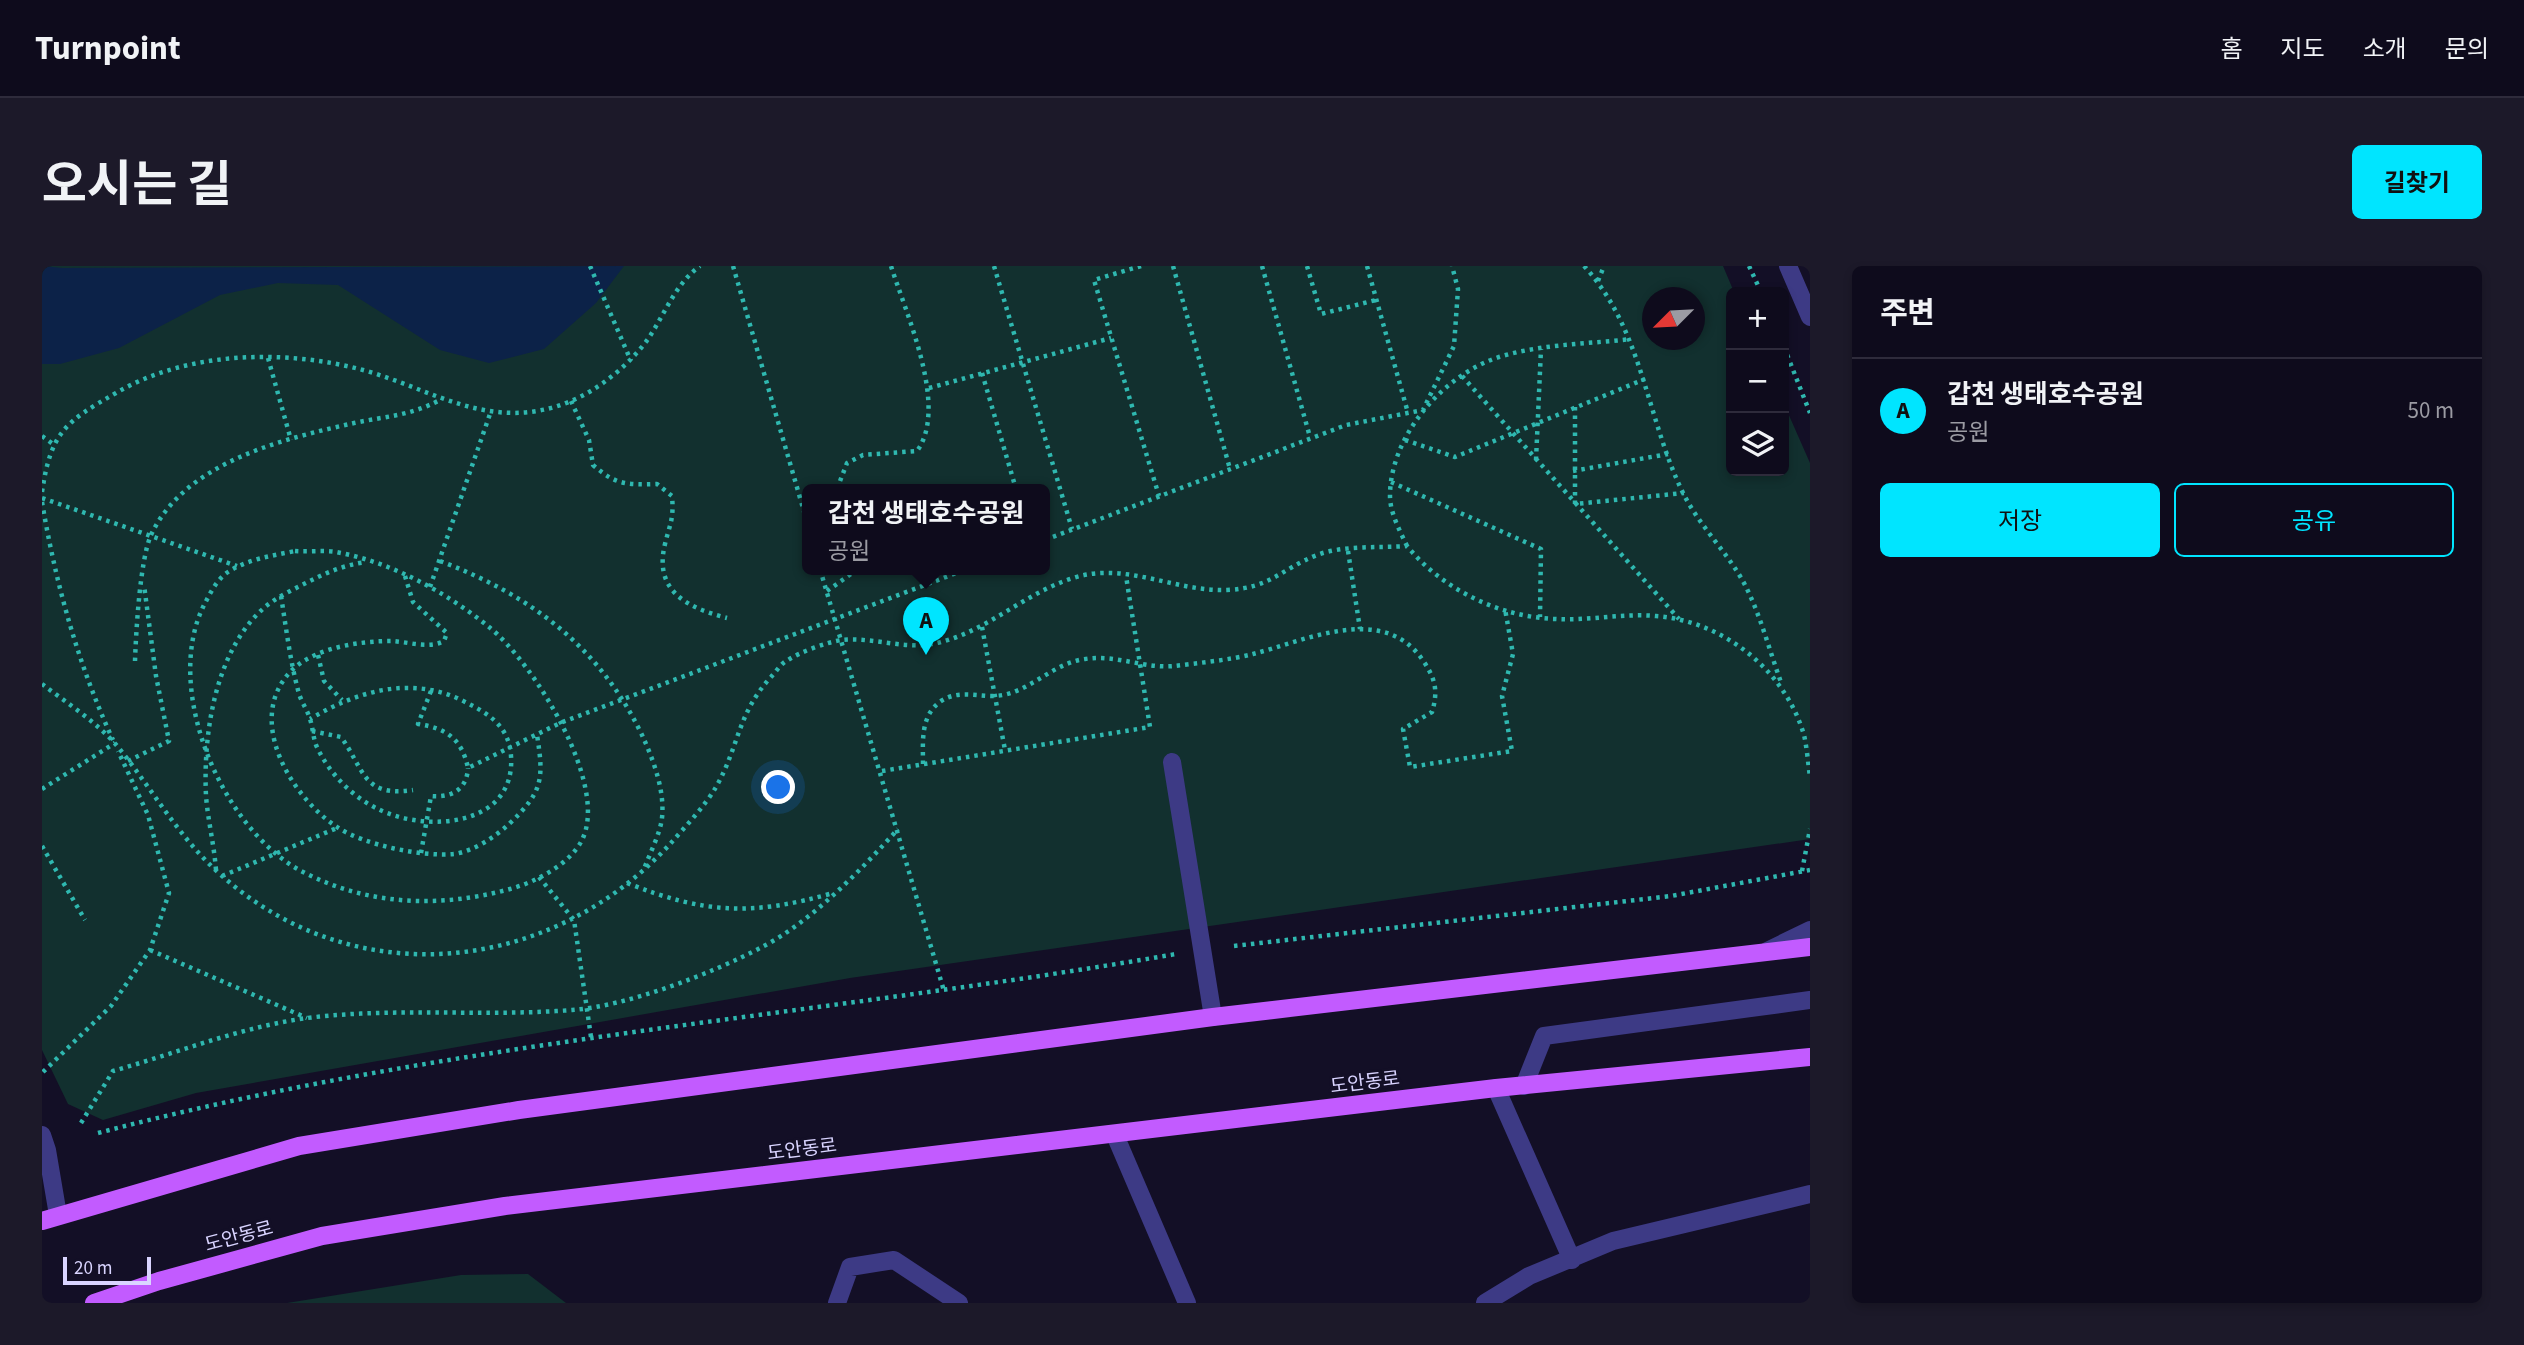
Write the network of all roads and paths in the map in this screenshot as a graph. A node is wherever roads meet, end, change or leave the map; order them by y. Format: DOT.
graph roads {
  1 [pos="590,266"];
  2 [pos="700,266"];
  3 [pos="733,266"];
  4 [pos="891,266"];
  5 [pos="994,266"];
  6 [pos="1141,266"];
  7 [pos="1173,266"];
  8 [pos="1262,266"];
  9 [pos="1307,266"];
  10 [pos="1367,266"];
  11 [pos="1452,266"];
  12 [pos="1584,266"];
  13 [pos="1604,266"];
  14 [pos="1749,266"];
  15 [pos="1788,266"];
  16 [pos="1598,281"];
  17 [pos="1759,287"];
  18 [pos="1376,300"];
  19 [pos="1810,317"];
  20 [pos="1111,338"];
  21 [pos="1631,339"];
  22 [pos="1541,349"];
  23 [pos="1785,350"];
  24 [pos="268,358"];
  25 [pos="631,361"];
  26 [pos="1023,362"];
  27 [pos="982,373"];
  28 [pos="1462,376"];
  29 [pos="1646,379"];
  30 [pos="929,388"];
  31 [pos="440,400"];
  32 [pos="571,401"];
  33 [pos="1575,407"];
  34 [pos="1423,410"];
  35 [pos="1408,413"];
  36 [pos="1810,413"];
  37 [pos="490,414"];
  38 [pos="1539,421"];
  39 [pos="1512,433"];
  40 [pos="42,436"];
  41 [pos="1310,437"];
  42 [pos="291,440"];
  43 [pos="1405,440"];
  44 [pos="53,444"];
  45 [pos="1668,454"];
  46 [pos="1536,461"];
  47 [pos="1230,470"];
  48 [pos="1573,471"];
  49 [pos="1391,482"];
  50 [pos="838,484"];
  51 [pos="1015,484"];
  52 [pos="42,492"];
  53 [pos="1684,493"];
  54 [pos="1159,496"];
  55 [pos="42,500"];
  56 [pos="1575,504"];
  57 [pos="802,505"];
  58 [pos="1072,529"];
  59 [pos="150,536"];
  60 [pos="1050,538"];
  61 [pos="1407,546"];
  62 [pos="1348,550"];
  63 [pos="51,556"];
  64 [pos="42,558"];
  65 [pos="440,561"];
  66 [pos="371,562"];
  67 [pos="238,567"];
  68 [pos="405,575"];
  69 [pos="824,575"];
  70 [pos="850,575"];
  71 [pos="951,575"];
  72 [pos="1126,576"];
  73 [pos="144,577"];
  74 [pos="430,587"];
  75 [pos="827,591"];
  76 [pos="281,596"];
  77 [pos="1505,609"];
  78 [pos="1540,617"];
  79 [pos="727,618"];
  80 [pos="835,619"];
  81 [pos="1680,620"];
  82 [pos="982,627"];
  83 [pos="1360,629"];
  84 [pos="841,640"];
  85 [pos="318,655"];
  86 [pos="135,661"];
  87 [pos="1140,665"];
  88 [pos="294,668"];
  89 [pos="42,684"];
  90 [pos="1783,689"];
  91 [pos="431,691"];
  92 [pos="995,695"];
  93 [pos="624,699"];
  94 [pos="342,700"];
  95 [pos="310,719"];
  96 [pos="560,723"];
  97 [pos="312,731"];
  98 [pos="537,734"];
  99 [pos="115,743"];
  100 [pos="510,748"];
  101 [pos="206,750"];
  102 [pos="1005,750"];
  103 [pos="128,761"];
  104 [pos="1172,762"];
  105 [pos="923,764"];
  106 [pos="468,768"];
  107 [pos="882,771"];
  108 [pos="1810,777"];
  109 [pos="42,789"];
  110 [pos="413,790"];
  111 [pos="426,820"];
  112 [pos="338,828"];
  113 [pos="898,829"];
  114 [pos="1810,829"];
  115 [pos="42,846"];
  116 [pos="279,853"];
  117 [pos="421,853"];
  118 [pos="644,869"];
  119 [pos="216,870"];
  120 [pos="1810,870"];
  121 [pos="1802,871"];
  122 [pos="222,876"];
  123 [pos="539,876"];
  124 [pos="627,883"];
  125 [pos="833,892"];
  126 [pos="85,919"];
  127 [pos="575,920"];
  128 [pos="1810,930"];
  129 [pos="1234,946"];
  130 [pos="1810,947"];
  131 [pos="150,950"];
  132 [pos="1767,951"];
  133 [pos="1176,954"];
  134 [pos="944,991"];
  135 [pos="1810,1000"];
  136 [pos="587,1008"];
  137 [pos="1213,1017"];
  138 [pos="308,1018"];
  139 [pos="592,1037"];
  140 [pos="1810,1057"];
  141 [pos="43,1072"];
  142 [pos="1524,1086"];
  143 [pos="1496,1088"];
  144 [pos="81,1123"];
  145 [pos="98,1133"];
  146 [pos="42,1135"];
  147 [pos="1115,1135"];
  148 [pos="1810,1194"];
  149 [pos="50,1218"];
  150 [pos="1572,1260"];
  151 [pos="94,1303"];
  152 [pos="837,1303"];
  153 [pos="958,1303"];
  154 [pos="1187,1303"];
  155 [pos="1485,1303"];
  1 -- 25 [label="path"];
  2 -- 25 [label="path"];
  3 -- 57 [label="path"];
  4 -- 30 [label="path"];
  5 -- 26 [label="path"];
  6 -- 20 [label="path"];
  7 -- 47 [label="path"];
  8 -- 41 [label="path"];
  9 -- 18 [label="path"];
  10 -- 18 [label="path"];
  11 -- 34 [label="path"];
  12 -- 16 [label="path"];
  13 -- 16 [label="path"];
  14 -- 17 [label="path"];
  15 -- 19 [label="street"];
  16 -- 21 [label="path"];
  18 -- 35 [label="path"];
  20 -- 26 [label="path"];
  20 -- 54 [label="path"];
  21 -- 22 [label="path"];
  21 -- 29 [label="path"];
  22 -- 28 [label="path"];
  22 -- 38 [label="path"];
  23 -- 36 [label="path"];
  24 -- 31 [label="path"];
  24 -- 42 [label="path"];
  24 -- 44 [label="path"];
  25 -- 32 [label="path"];
  26 -- 27 [label="path"];
  26 -- 58 [label="path"];
  27 -- 30 [label="path"];
  27 -- 51 [label="path"];
  28 -- 34 [label="path"];
  28 -- 39 [label="path"];
  29 -- 33 [label="path"];
  29 -- 45 [label="path"];
  30 -- 50 [label="path"];
  31 -- 37 [label="path"];
  31 -- 42 [label="path"];
  32 -- 37 [label="path"];
  32 -- 79 [label="path"];
  33 -- 38 [label="path"];
  33 -- 48 [label="path"];
  34 -- 35 [label="path"];
  34 -- 43 [label="path"];
  35 -- 47 [label="path"];
  37 -- 65 [label="path"];
  38 -- 39 [label="path"];
  38 -- 46 [label="path"];
  39 -- 43 [label="path"];
  39 -- 46 [label="path"];
  40 -- 44 [label="path"];
  42 -- 59 [label="path"];
  43 -- 49 [label="path"];
  44 -- 52 [label="path"];
  45 -- 48 [label="path"];
  45 -- 53 [label="path"];
  46 -- 56 [label="path"];
  47 -- 54 [label="path"];
  48 -- 56 [label="path"];
  49 -- 61 [label="path"];
  49 -- 78 [label="path"];
  53 -- 56 [label="path"];
  53 -- 90 [label="path"];
  54 -- 58 [label="path"];
  55 -- 59 [label="path"];
  55 -- 63 [label="path"];
  56 -- 81 [label="path"];
  58 -- 60 [label="path"];
  59 -- 67 [label="path"];
  59 -- 73 [label="path"];
  61 -- 62 [label="path"];
  61 -- 77 [label="path"];
  62 -- 72 [label="path"];
  62 -- 83 [label="path"];
  63 -- 64 [label="path"];
  63 -- 99 [label="path"];
  65 -- 74 [label="path"];
  65 -- 93 [label="path"];
  66 -- 67 [label="path"];
  66 -- 68 [label="path"];
  66 -- 76 [label="path"];
  67 -- 101 [label="path"];
  68 -- 74 [label="path"];
  68 -- 85 [label="path"];
  69 -- 75 [label="path"];
  70 -- 75 [label="path"];
  71 -- 80 [label="path"];
  72 -- 82 [label="path"];
  72 -- 87 [label="path"];
  73 -- 86 [label="path"];
  73 -- 103 [label="path"];
  74 -- 96 [label="path"];
  75 -- 80 [label="path"];
  76 -- 88 [label="path"];
  76 -- 101 [label="path"];
  77 -- 78 [label="path"];
  77 -- 83 [label="path"];
  78 -- 81 [label="path"];
  80 -- 84 [label="path"];
  80 -- 93 [label="path"];
  81 -- 90 [label="path"];
  82 -- 84 [label="path"];
  82 -- 92 [label="path"];
  83 -- 87 [label="path"];
  84 -- 107 [label="path"];
  84 -- 118 [label="path"];
  85 -- 88 [label="path"];
  85 -- 94 [label="path"];
  87 -- 92 [label="path"];
  87 -- 102 [label="path"];
  88 -- 95 [label="path"];
  88 -- 112 [label="path"];
  89 -- 99 [label="path"];
  90 -- 108 [label="path"];
  91 -- 94 [label="path"];
  91 -- 100 [label="path"];
  91 -- 106 [label="path"];
  92 -- 102 [label="path"];
  92 -- 105 [label="path"];
  93 -- 96 [label="path"];
  93 -- 118 [label="path"];
  94 -- 95 [label="path"];
  95 -- 97 [label="path"];
  96 -- 98 [label="path"];
  96 -- 123 [label="path"];
  97 -- 110 [label="path"];
  97 -- 111 [label="path"];
  98 -- 100 [label="path"];
  98 -- 117 [label="path"];
  99 -- 103 [label="path"];
  99 -- 109 [label="path"];
  99 -- 131 [label="path"];
  100 -- 106 [label="path"];
  100 -- 111 [label="path"];
  101 -- 116 [label="path"];
  101 -- 119 [label="path"];
  102 -- 105 [label="path"];
  103 -- 119 [label="path"];
  104 -- 137 [label="street"];
  105 -- 107 [label="path"];
  106 -- 111 [label="path"];
  107 -- 113 [label="path"];
  111 -- 117 [label="path"];
  112 -- 116 [label="path"];
  112 -- 117 [label="path"];
  113 -- 125 [label="path"];
  113 -- 134 [label="path"];
  114 -- 121 [label="path"];
  115 -- 126 [label="path"];
  116 -- 122 [label="path"];
  116 -- 123 [label="path"];
  118 -- 124 [label="path"];
  119 -- 122 [label="path"];
  120 -- 121 [label="path"];
  121 -- 129 [label="path"];
  122 -- 127 [label="path"];
  123 -- 127 [label="path"];
  124 -- 125 [label="path"];
  124 -- 127 [label="path"];
  125 -- 136 [label="path"];
  127 -- 136 [label="path"];
  128 -- 132 [label="street"];
  130 -- 132 [label="main road"];
  131 -- 138 [label="path"];
  131 -- 141 [label="path"];
  132 -- 137 [label="main road"];
  133 -- 134 [label="path"];
  134 -- 139 [label="path"];
  135 -- 142 [label="street"];
  136 -- 138 [label="path"];
  136 -- 139 [label="path"];
  137 -- 149 [label="main road"];
  138 -- 144 [label="path"];
  139 -- 145 [label="path"];
  140 -- 142 [label="main road, 도안동로"];
  142 -- 143 [label="main road, 도안동로"];
  143 -- 147 [label="main road, 도안동로"];
  143 -- 150 [label="street"];
  146 -- 149 [label="street"];
  147 -- 151 [label="main road, 도안동로"];
  147 -- 154 [label="street"];
  148 -- 150 [label="street"];
  150 -- 155 [label="street"];
  152 -- 153 [label="street"];
}
